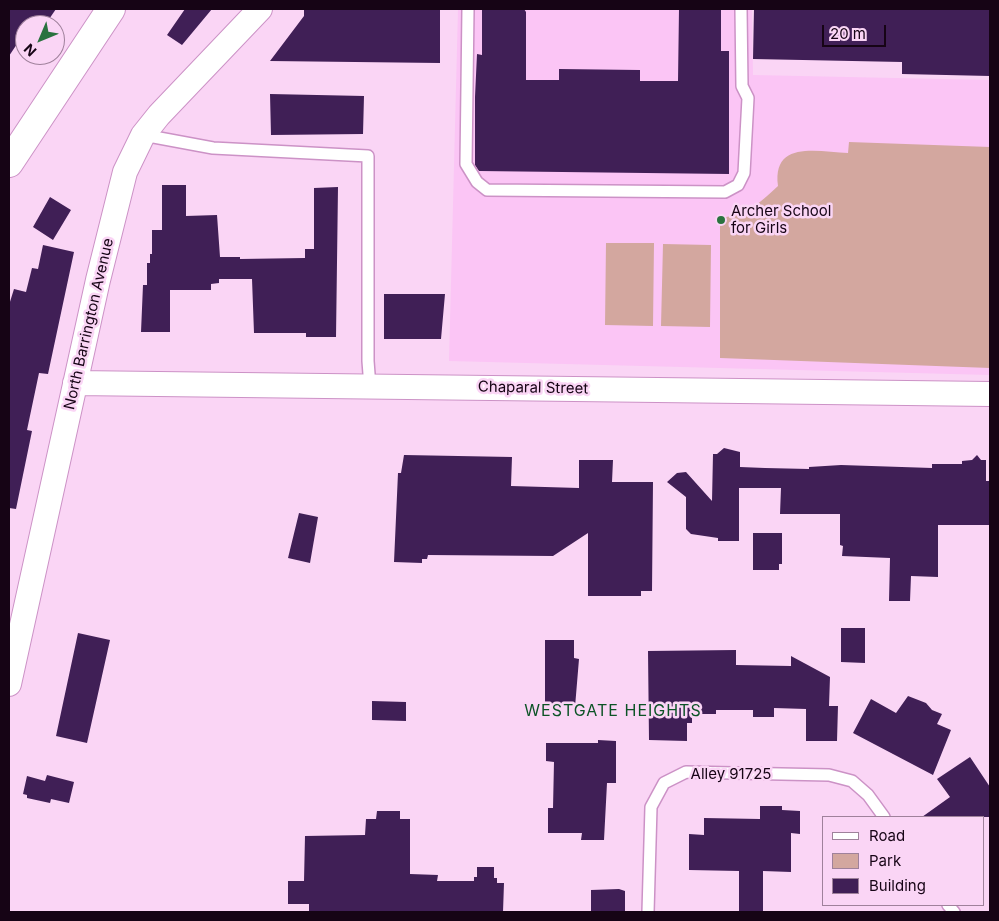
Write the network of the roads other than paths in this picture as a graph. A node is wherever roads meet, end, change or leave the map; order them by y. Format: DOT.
graph roads {
  1 [pos="111,9"];
  2 [pos="260,9"];
  3 [pos="468,9"];
  4 [pos="740,9"];
  5 [pos="144,135"];
  6 [pos="13,149"];
  7 [pos="75,383"];
  8 [pos="370,387"];
  9 [pos="990,394"];
  10 [pos="9,684"];
  11 [pos="883,816"];
  12 [pos="648,912"];
  1 -- 6 [label="main road"];
  2 -- 5 [label="street, North Barrington Avenue"];
  3 -- 4 [label="lane"];
  5 -- 7 [label="street, North Barrington Avenue"];
  5 -- 8 [label="lane"];
  7 -- 8 [label="street, Chaparal Street"];
  7 -- 10 [label="street, North Barrington Avenue"];
  8 -- 9 [label="street, Chaparal Street"];
  11 -- 12 [label="lane, Alley 91725"];
}
